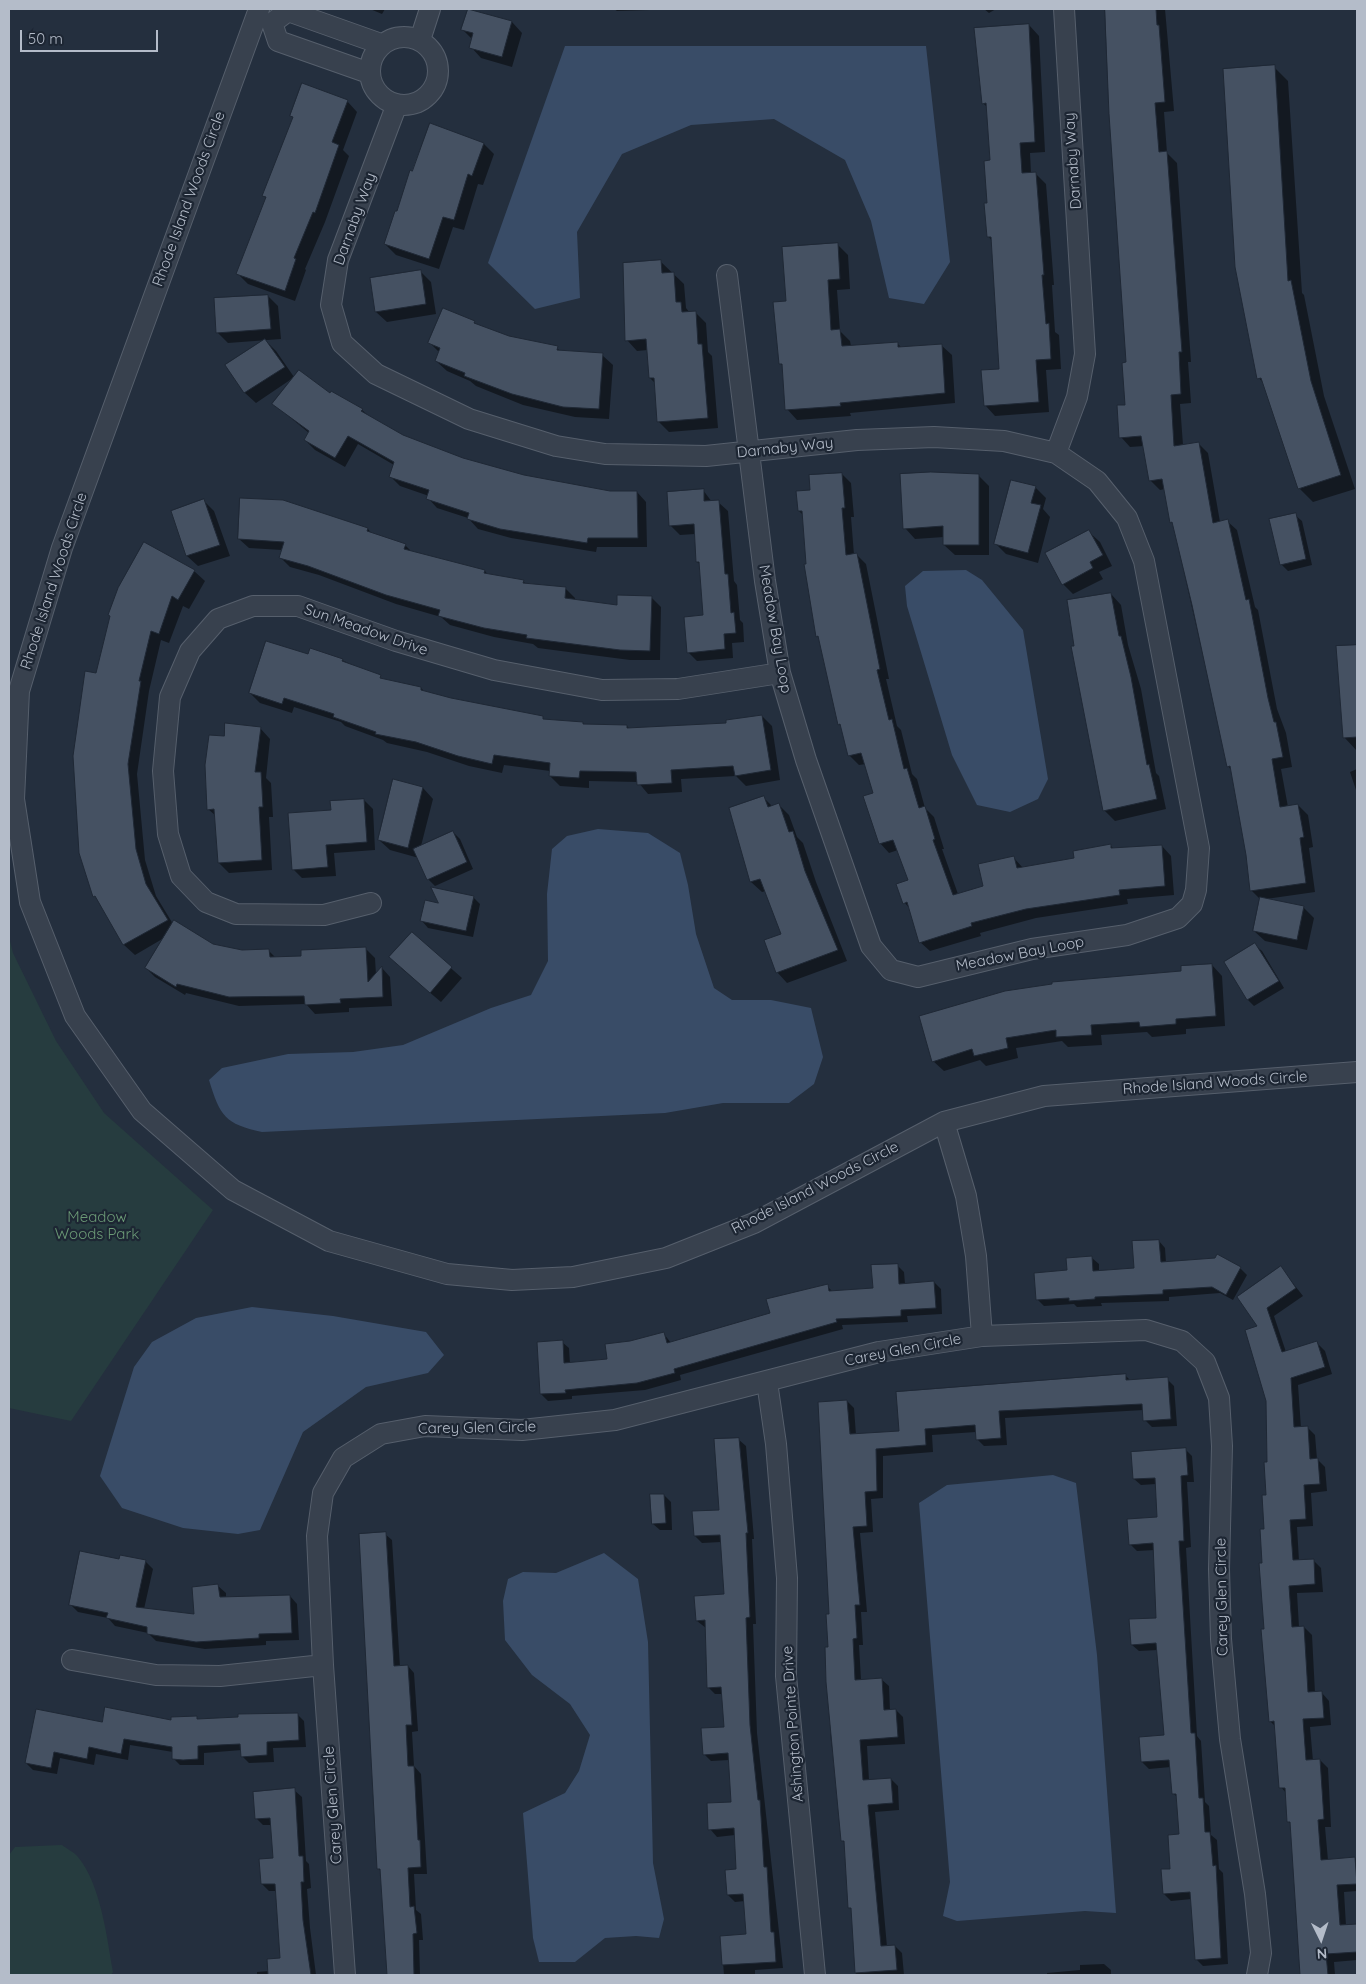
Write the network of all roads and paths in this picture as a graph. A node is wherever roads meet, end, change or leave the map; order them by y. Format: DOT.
graph roads {
  1 [pos="430,9"];
  2 [pos="1064,9"];
  3 [pos="262,16"];
  4 [pos="420,40"];
  5 [pos="381,44"];
  6 [pos="369,73"];
  7 [pos="397,104"];
  8 [pos="727,275"];
  9 [pos="748,451"];
  10 [pos="1056,453"];
  11 [pos="780,673"];
  12 [pos="371,903"];
  13 [pos="1357,1072"];
  14 [pos="944,1122"];
  15 [pos="982,1336"];
  16 [pos="767,1382"];
  17 [pos="72,1660"];
  18 [pos="323,1665"];
  19 [pos="345,1975"];
  20 [pos="815,1975"];
  21 [pos="1257,1975"];
  1 -- 4 [label="street"];
  2 -- 10 [label="street, Darnaby Way"];
  3 -- 5 [label="street"];
  3 -- 6 [label="street"];
  3 -- 14 [label="street, Rhode Island Woods Circle"];
  4 -- 5 [label="street"];
  4 -- 7 [label="street"];
  5 -- 6 [label="street"];
  6 -- 7 [label="street"];
  7 -- 9 [label="street, Darnaby Way"];
  8 -- 9 [label="street, Meadow Bay Loop"];
  9 -- 10 [label="street, Darnaby Way"];
  9 -- 11 [label="street, Meadow Bay Loop"];
  10 -- 11 [label="street, Meadow Bay Loop"];
  11 -- 12 [label="street, Sun Meadow Drive"];
  13 -- 14 [label="street, Rhode Island Woods Circle"];
  14 -- 15 [label="street, Carey Glen Circle"];
  15 -- 16 [label="street, Carey Glen Circle"];
  15 -- 21 [label="street, Carey Glen Circle"];
  16 -- 18 [label="street, Carey Glen Circle"];
  16 -- 20 [label="street, Ashington Pointe Drive"];
  17 -- 18 [label="street"];
  18 -- 19 [label="street, Carey Glen Circle"];
}
